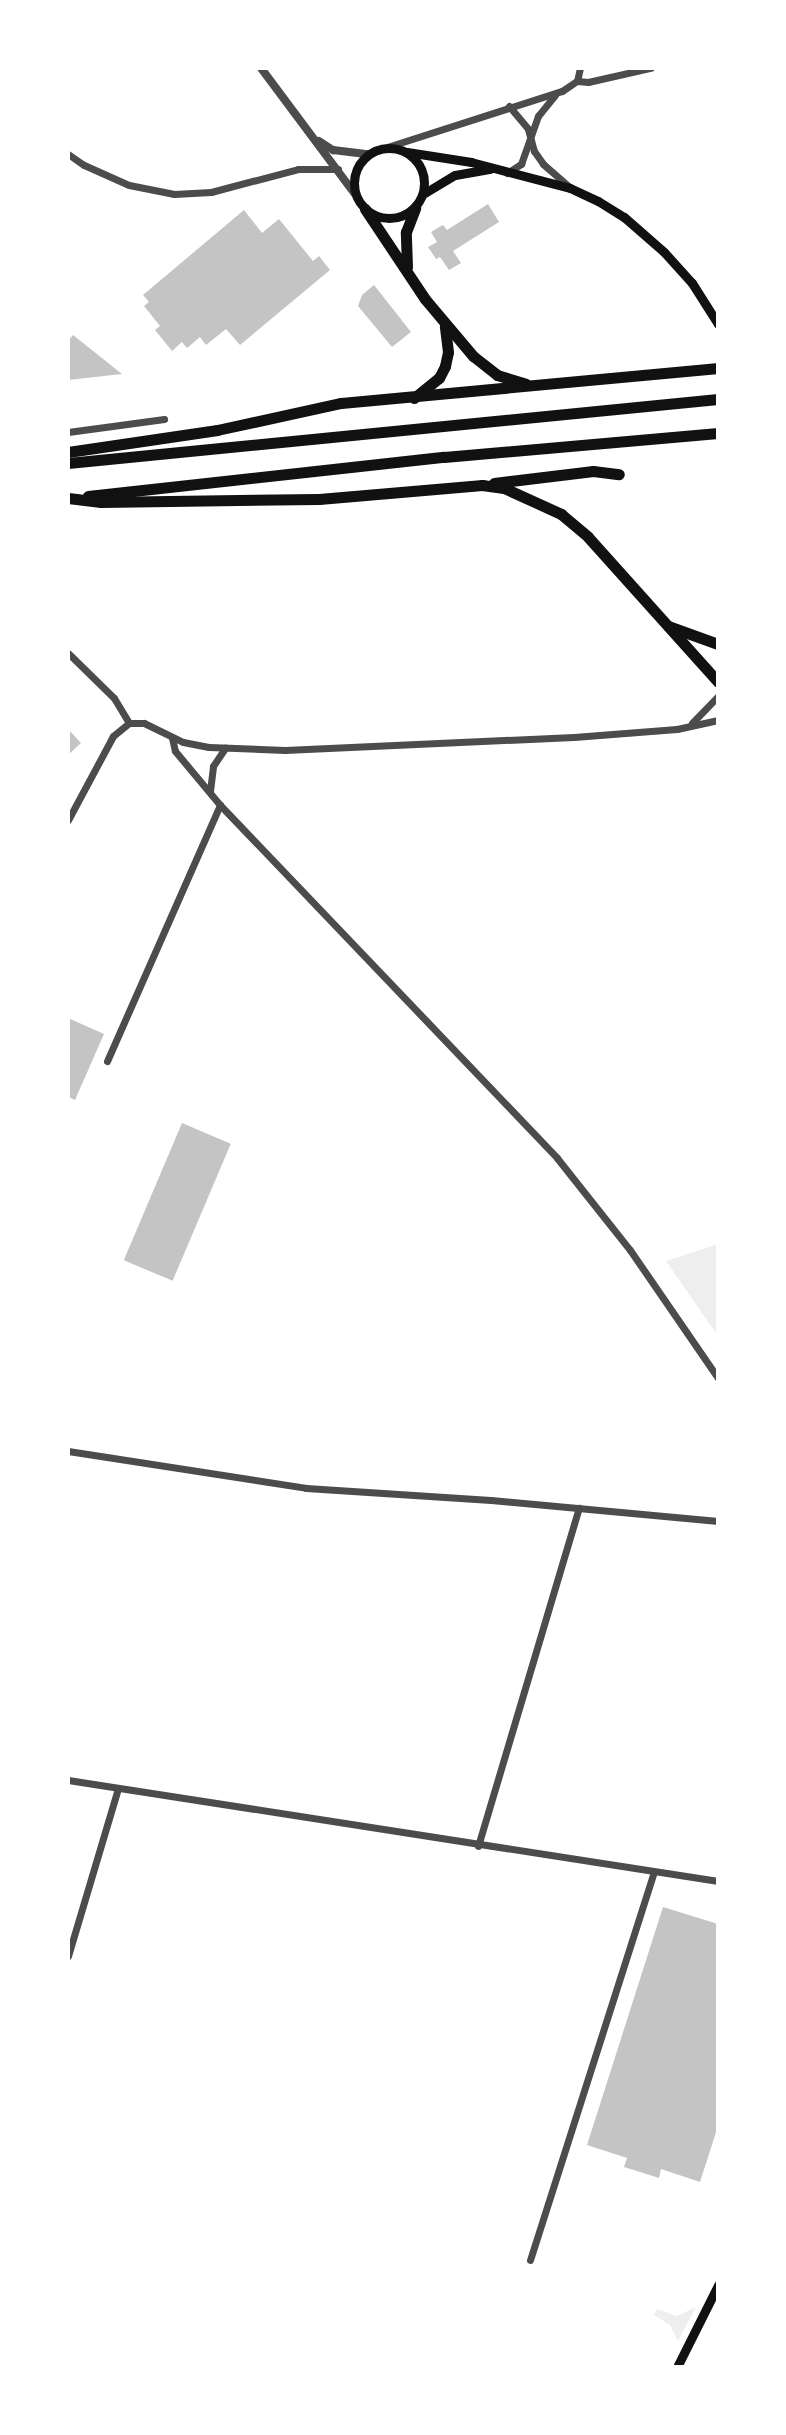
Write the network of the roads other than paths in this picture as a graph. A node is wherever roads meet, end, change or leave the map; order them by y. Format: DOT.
graph roads {
  1 [pos="261,68"];
  2 [pos="580,68"];
  3 [pos="650,68"];
  4 [pos="577,81"];
  5 [pos="556,93"];
  6 [pos="509,106"];
  7 [pos="312,137"];
  8 [pos="531,139"];
  9 [pos="384,148"];
  10 [pos="407,152"];
  11 [pos="68,154"];
  12 [pos="368,154"];
  13 [pos="338,169"];
  14 [pos="492,169"];
  15 [pos="507,173"];
  16 [pos="570,188"];
  17 [pos="355,194"];
  18 [pos="423,194"];
  19 [pos="415,208"];
  20 [pos="365,209"];
  21 [pos="409,276"];
  22 [pos="443,321"];
  23 [pos="718,324"];
  24 [pos="718,368"];
  25 [pos="539,386"];
  26 [pos="413,399"];
  27 [pos="718,399"];
  28 [pos="164,419"];
  29 [pos="68,432"];
  30 [pos="718,433"];
  31 [pos="68,452"];
  32 [pos="68,463"];
  33 [pos="619,474"];
  34 [pos="482,485"];
  35 [pos="68,498"];
  36 [pos="664,624"];
  37 [pos="718,644"];
  38 [pos="68,653"];
  39 [pos="718,682"];
  40 [pos="718,696"];
  41 [pos="718,720"];
  42 [pos="129,723"];
  43 [pos="687,726"];
  44 [pos="172,738"];
  45 [pos="225,748"];
  46 [pos="210,791"];
  47 [pos="220,805"];
  48 [pos="68,820"];
  49 [pos="107,1061"];
  50 [pos="718,1378"];
  51 [pos="68,1451"];
  52 [pos="579,1508"];
  53 [pos="718,1521"];
  54 [pos="68,1780"];
  55 [pos="118,1788"];
  56 [pos="478,1846"];
  57 [pos="654,1872"];
  58 [pos="718,1881"];
  59 [pos="68,1956"];
  60 [pos="530,2260"];
  61 [pos="718,2285"];
  62 [pos="677,2367"];
  1 -- 7 [label="street"];
  2 -- 4 [label="street"];
  3 -- 4 [label="street"];
  4 -- 5 [label="street"];
  5 -- 6 [label="street"];
  5 -- 8 [label="street"];
  6 -- 8 [label="street"];
  6 -- 9 [label="street"];
  7 -- 12 [label="street"];
  7 -- 13 [label="street"];
  8 -- 15 [label="street"];
  8 -- 16 [label="street"];
  9 -- 10 [label="main road"];
  9 -- 12 [label="main road"];
  10 -- 14 [label="main road"];
  10 -- 18 [label="main road"];
  11 -- 13 [label="street"];
  12 -- 17 [label="main road"];
  13 -- 17 [label="street"];
  14 -- 15 [label="main road"];
  14 -- 18 [label="main road"];
  15 -- 16 [label="main road"];
  16 -- 23 [label="main road"];
  17 -- 20 [label="main road"];
  18 -- 19 [label="main road"];
  19 -- 20 [label="main road"];
  19 -- 21 [label="highway"];
  20 -- 21 [label="highway"];
  21 -- 22 [label="highway"];
  22 -- 25 [label="highway"];
  22 -- 26 [label="highway"];
  24 -- 25 [label="highway"];
  25 -- 26 [label="highway"];
  26 -- 31 [label="highway"];
  27 -- 32 [label="highway"];
  28 -- 29 [label="street"];
  30 -- 35 [label="highway"];
  33 -- 34 [label="highway"];
  34 -- 35 [label="highway"];
  34 -- 36 [label="highway"];
  36 -- 37 [label="highway"];
  36 -- 39 [label="highway"];
  38 -- 42 [label="street"];
  40 -- 43 [label="street"];
  41 -- 43 [label="street"];
  42 -- 44 [label="street"];
  42 -- 48 [label="street"];
  43 -- 45 [label="street"];
  44 -- 45 [label="street"];
  44 -- 46 [label="street"];
  45 -- 46 [label="street"];
  46 -- 47 [label="street"];
  47 -- 49 [label="street"];
  47 -- 50 [label="street"];
  51 -- 52 [label="street"];
  52 -- 53 [label="street"];
  52 -- 56 [label="street"];
  54 -- 55 [label="street"];
  55 -- 56 [label="street"];
  55 -- 59 [label="street"];
  56 -- 57 [label="street"];
  57 -- 58 [label="street"];
  57 -- 60 [label="street"];
  61 -- 62 [label="main road"];
}
